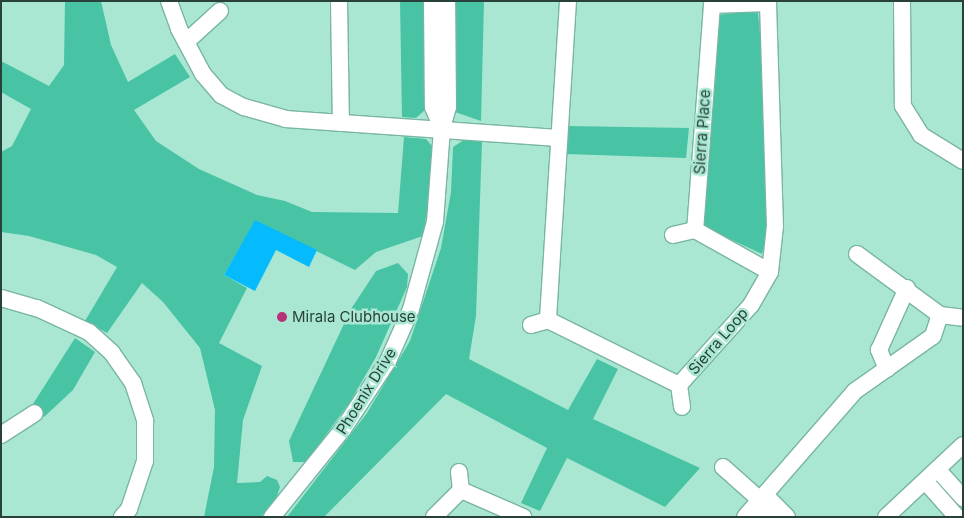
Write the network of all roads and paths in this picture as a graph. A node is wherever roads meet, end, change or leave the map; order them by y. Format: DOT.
graph roads {
  1 [pos="169,1"];
  2 [pos="339,1"];
  3 [pos="432,1"];
  4 [pos="447,1"];
  5 [pos="568,1"];
  6 [pos="902,1"];
  7 [pos="768,2"];
  8 [pos="220,11"];
  9 [pos="186,42"];
  10 [pos="341,123"];
  11 [pos="442,128"];
  12 [pos="558,138"];
  13 [pos="963,161"];
  14 [pos="695,230"];
  15 [pos="673,235"];
  16 [pos="856,254"];
  17 [pos="770,272"];
  18 [pos="907,288"];
  19 [pos="1,298"];
  20 [pos="940,315"];
  21 [pos="963,318"];
  22 [pos="548,320"];
  23 [pos="531,325"];
  24 [pos="887,369"];
  25 [pos="679,385"];
  26 [pos="682,407"];
  27 [pos="35,413"];
  28 [pos="1,435"];
  29 [pos="963,445"];
  30 [pos="723,467"];
  31 [pos="938,470"];
  32 [pos="459,472"];
  33 [pos="926,482"];
  34 [pos="462,490"];
  35 [pos="963,498"];
  36 [pos="759,507"];
  37 [pos="122,517"];
  38 [pos="272,517"];
  39 [pos="434,517"];
  40 [pos="523,517"];
  41 [pos="787,517"];
  42 [pos="886,517"];
  43 [pos="957,517"];
  1 -- 9 [label="street"];
  2 -- 10 [label="street"];
  3 -- 11 [label="street, Phoenix Drive"];
  4 -- 11 [label="street, Phoenix Drive"];
  5 -- 12 [label="street"];
  6 -- 13 [label="street"];
  7 -- 14 [label="street, Sierra Place"];
  7 -- 17 [label="street, Sierra Loop"];
  8 -- 9 [label="street"];
  9 -- 10 [label="street"];
  10 -- 11 [label="street"];
  11 -- 12 [label="street"];
  11 -- 38 [label="street, Phoenix Drive"];
  12 -- 22 [label="street"];
  14 -- 15 [label="street"];
  14 -- 17 [label="street"];
  16 -- 18 [label="street"];
  17 -- 25 [label="street, Sierra Loop"];
  18 -- 20 [label="street"];
  18 -- 24 [label="street"];
  19 -- 37 [label="street"];
  20 -- 21 [label="street"];
  20 -- 24 [label="street"];
  22 -- 23 [label="street"];
  22 -- 25 [label="street, Sierra Loop"];
  24 -- 36 [label="street"];
  25 -- 26 [label="street"];
  27 -- 28 [label="street"];
  29 -- 31 [label="street"];
  30 -- 36 [label="street"];
  31 -- 33 [label="street"];
  31 -- 35 [label="street"];
  32 -- 34 [label="street"];
  33 -- 42 [label="street"];
  33 -- 43 [label="street"];
  34 -- 39 [label="street"];
  34 -- 40 [label="street"];
  36 -- 41 [label="street"];
}
